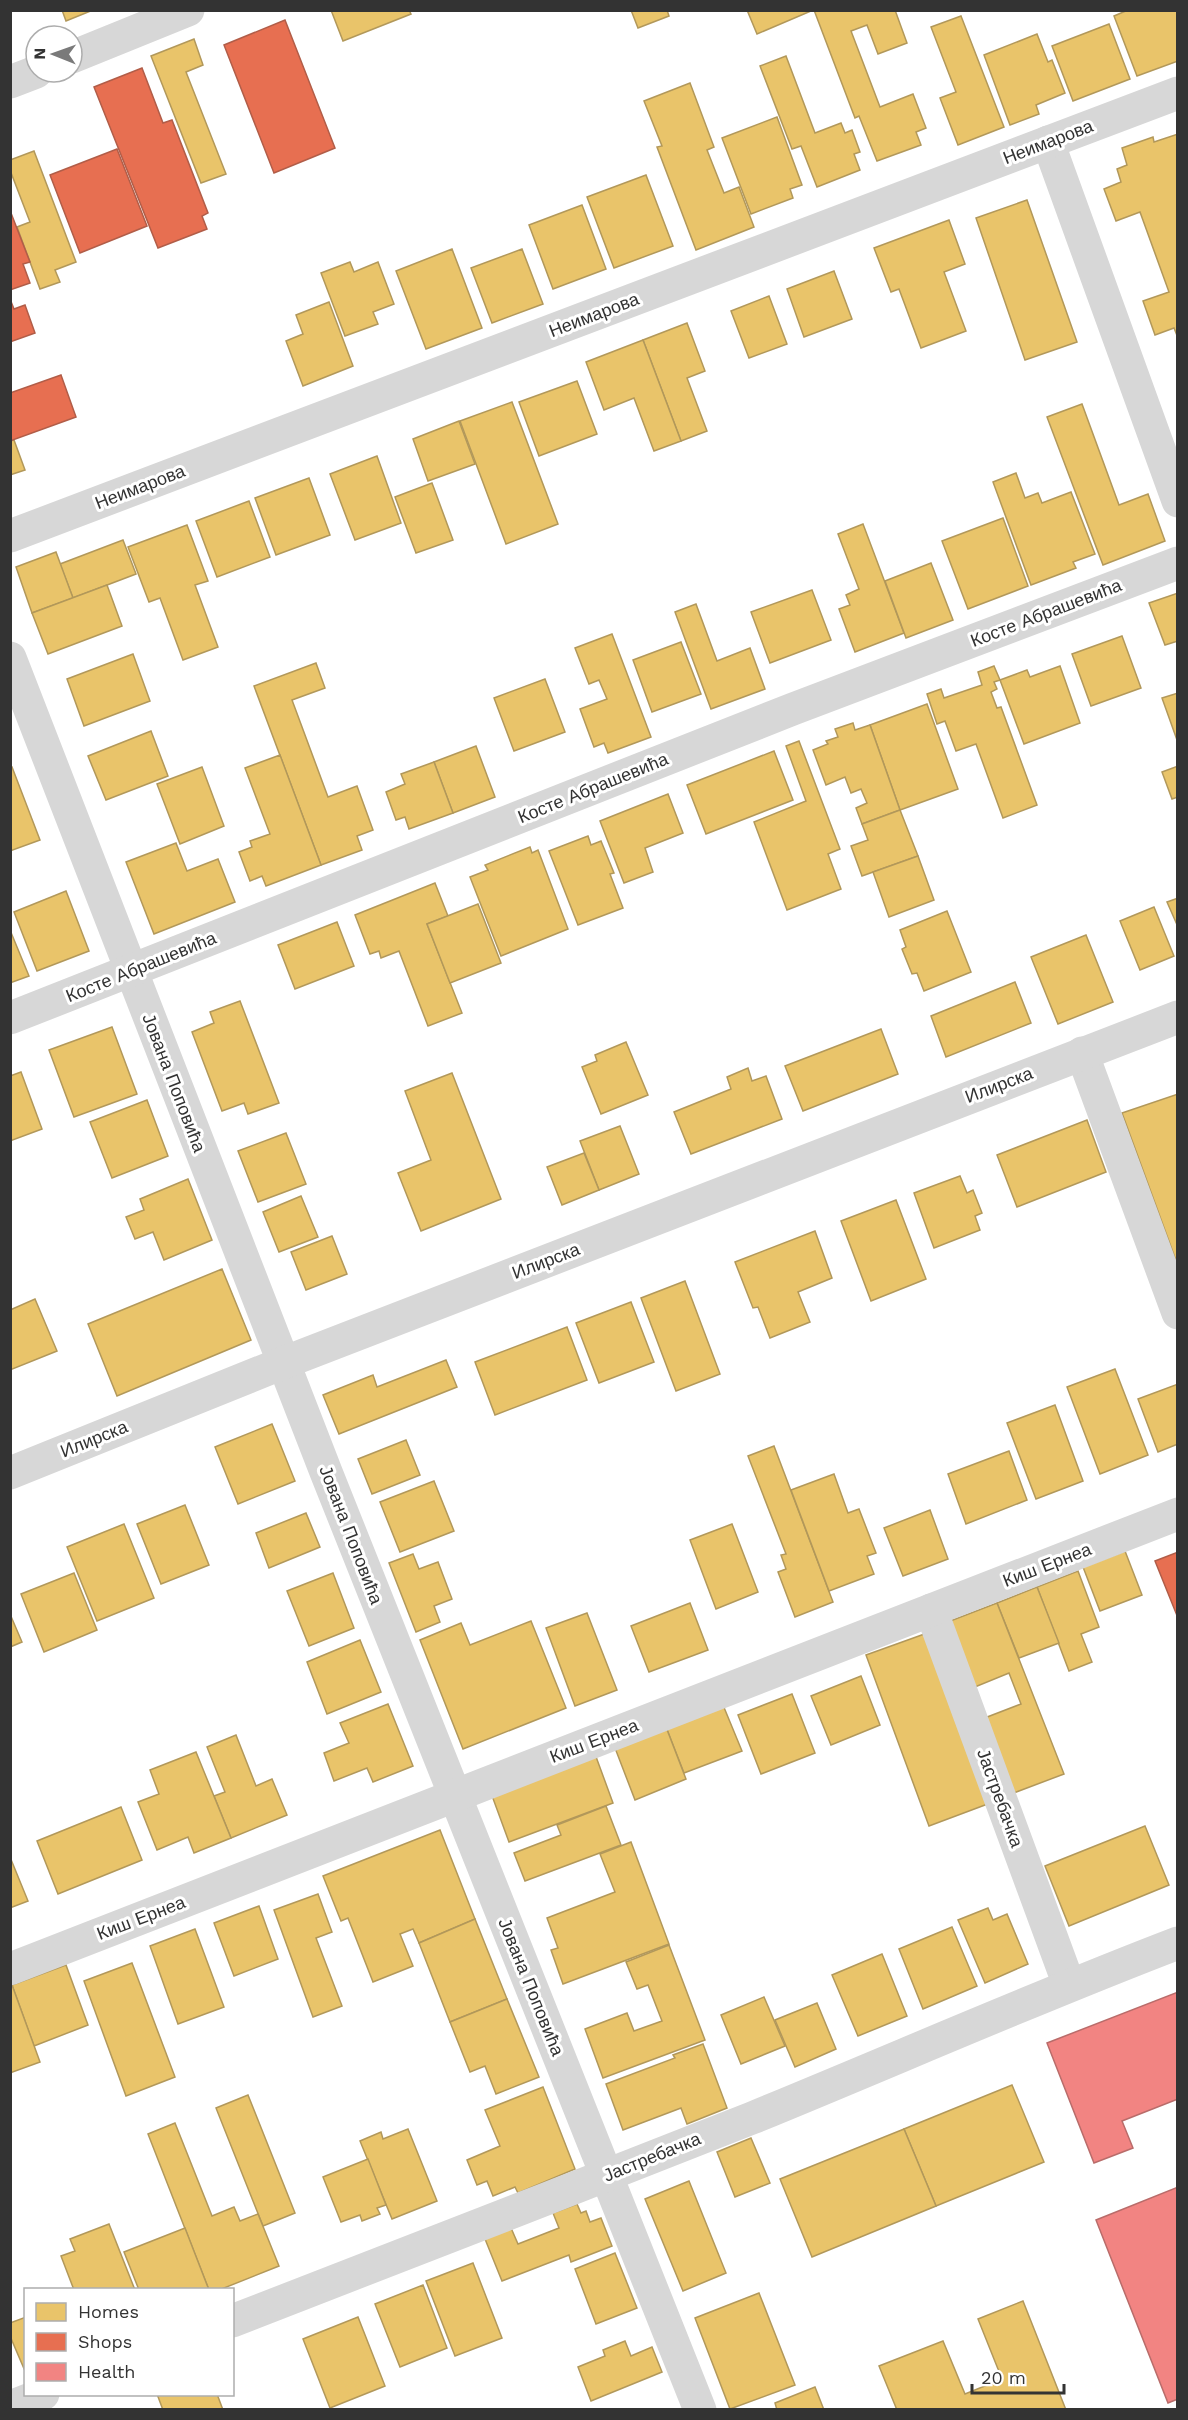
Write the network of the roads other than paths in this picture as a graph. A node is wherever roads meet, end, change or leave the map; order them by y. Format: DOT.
graph roads {
  1 [pos="188,10"];
  2 [pos="84,52"];
  3 [pos="1178,93"];
  4 [pos="1048,142"];
  5 [pos="1178,501"];
  6 [pos="10,536"];
  7 [pos="1178,563"];
  8 [pos="10,658"];
  9 [pos="130,971"];
  10 [pos="1178,1017"];
  11 [pos="10,1018"];
  12 [pos="1082,1053"];
  13 [pos="1178,1313"];
  14 [pos="283,1363"];
  15 [pos="10,1473"];
  16 [pos="1178,1514"];
  17 [pos="931,1610"];
  18 [pos="453,1796"];
  19 [pos="1178,1943"];
  20 [pos="10,1969"];
  21 [pos="1069,1985"];
  22 [pos="607,2175"];
  23 [pos="234,2320"];
  24 [pos="38,2396"];
  25 [pos="10,2407"];
  26 [pos="699,2409"];
  1 -- 2 [label="street"];
  3 -- 4 [label="street, Неимарова"];
  4 -- 5 [label="street"];
  4 -- 6 [label="street, Неимарова"];
  7 -- 9 [label="street, Косте Абрашевића"];
  8 -- 9 [label="street, Јована Поповића"];
  9 -- 11 [label="street, Косте Абрашевића"];
  9 -- 14 [label="street, Јована Поповића"];
  10 -- 12 [label="street, Илирска"];
  12 -- 13 [label="street"];
  12 -- 14 [label="street, Илирска"];
  14 -- 15 [label="street, Илирска"];
  14 -- 18 [label="street, Јована Поповића"];
  16 -- 17 [label="street, Киш Ернеа"];
  17 -- 18 [label="street, Киш Ернеа"];
  17 -- 21 [label="street, Јастребачка"];
  18 -- 20 [label="street, Киш Ернеа"];
  18 -- 22 [label="street, Јована Поповића"];
  19 -- 21 [label="street, Јастребачка"];
  21 -- 22 [label="street, Јастребачка"];
  22 -- 23 [label="street, Јастребачка"];
  22 -- 26 [label="street, Јована Поповића"];
  24 -- 25 [label="street"];
}
